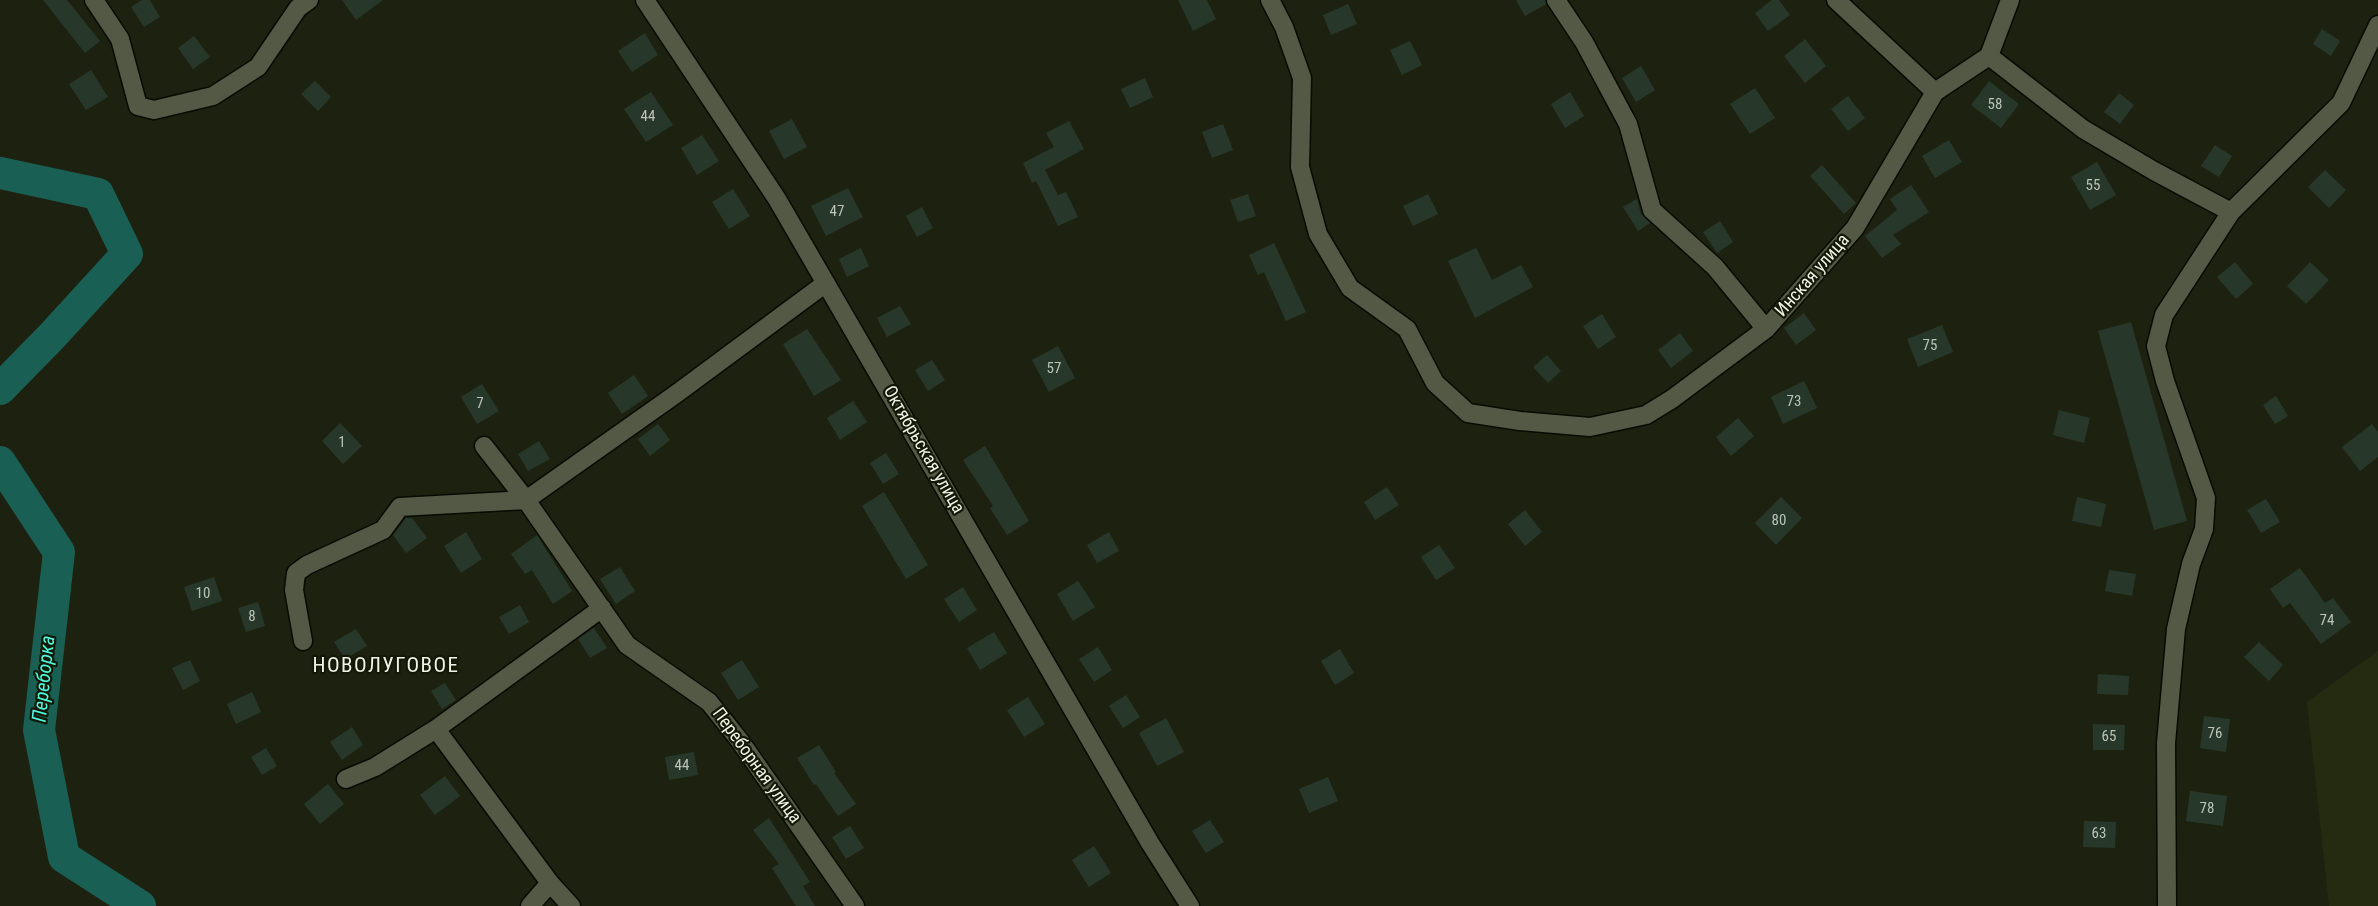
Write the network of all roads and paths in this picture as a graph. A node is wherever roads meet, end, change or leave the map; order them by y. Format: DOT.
graph roads {
  1 [pos="94,0"];
  2 [pos="309,0"];
  3 [pos="645,0"];
  4 [pos="1270,0"];
  5 [pos="1556,0"];
  6 [pos="1836,0"];
  7 [pos="2010,0"];
  8 [pos="2378,25"];
  9 [pos="1989,56"];
  10 [pos="1935,92"];
  11 [pos="2231,212"];
  12 [pos="826,283"];
  13 [pos="1766,329"];
  14 [pos="484,446"];
  15 [pos="526,500"];
  16 [pos="602,608"];
  17 [pos="303,641"];
  18 [pos="436,729"];
  19 [pos="346,779"];
  20 [pos="550,883"];
  21 [pos="530,906"];
  22 [pos="572,906"];
  23 [pos="855,906"];
  24 [pos="1190,906"];
  25 [pos="2167,906"];
  1 -- 2 [label="street"];
  3 -- 12 [label="street, Октябрьская улица"];
  4 -- 13 [label="street, Инская улица"];
  5 -- 13 [label="street"];
  6 -- 10 [label="street"];
  7 -- 9 [label="street"];
  8 -- 11 [label="street"];
  9 -- 10 [label="street, Инская улица"];
  9 -- 11 [label="street"];
  10 -- 13 [label="street, Инская улица"];
  11 -- 25 [label="street"];
  12 -- 15 [label="street"];
  12 -- 24 [label="street, Октябрьская улица"];
  14 -- 15 [label="street, Переборная улица"];
  15 -- 16 [label="street, Переборная улица"];
  15 -- 17 [label="street"];
  16 -- 18 [label="street"];
  16 -- 23 [label="street, Переборная улица"];
  18 -- 19 [label="street"];
  18 -- 20 [label="street"];
  20 -- 21 [label="street"];
  20 -- 22 [label="street"];
}
